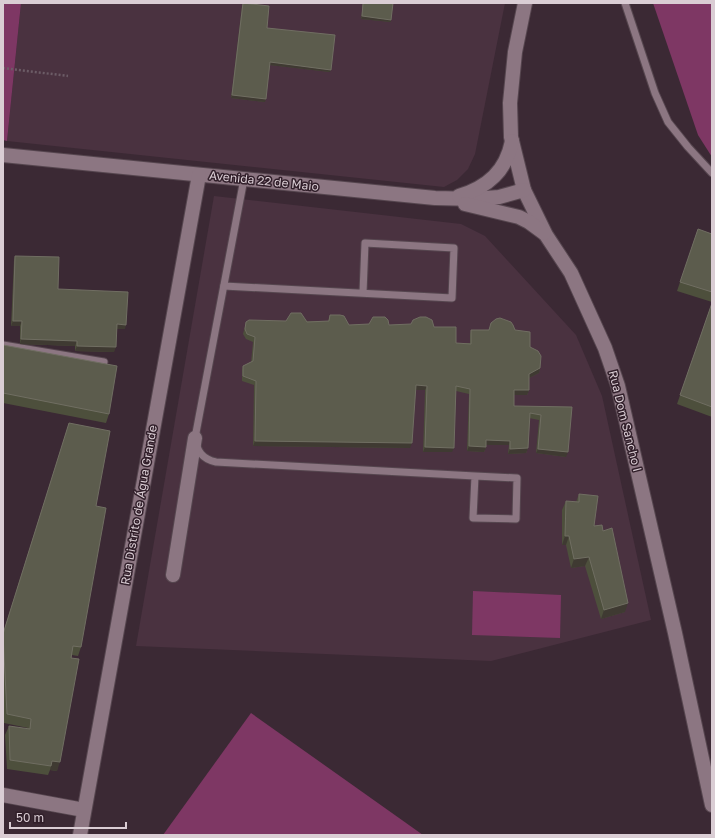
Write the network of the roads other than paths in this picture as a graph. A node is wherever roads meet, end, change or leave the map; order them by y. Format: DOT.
graph roads {
  1 [pos="525,3"];
  2 [pos="625,3"];
  3 [pos="512,141"];
  4 [pos="3,155"];
  5 [pos="712,173"];
  6 [pos="199,175"];
  7 [pos="244,179"];
  8 [pos="524,190"];
  9 [pos="449,199"];
  10 [pos="546,235"];
  11 [pos="224,286"];
  12 [pos="363,294"];
  13 [pos="3,345"];
  14 [pos="104,362"];
  15 [pos="195,438"];
  16 [pos="475,476"];
  17 [pos="173,575"];
  18 [pos="3,795"];
  19 [pos="712,805"];
  20 [pos="84,810"];
  21 [pos="80,835"];
  1 -- 3 [label="street, Rua Dom Sancho I"];
  2 -- 5 [label="lane"];
  3 -- 8 [label="street, Rua Dom Sancho I"];
  3 -- 9 [label="street"];
  4 -- 6 [label="street, Avenida 22 de Maio"];
  6 -- 7 [label="street, Avenida 22 de Maio"];
  6 -- 20 [label="street, Rua Distrito de Água Grande"];
  7 -- 9 [label="street, Avenida 22 de Maio"];
  7 -- 11 [label="lane"];
  8 -- 9 [label="street, Avenida 22 de Maio"];
  8 -- 10 [label="street, Rua Dom Sancho I"];
  9 -- 10 [label="street"];
  10 -- 19 [label="street, Rua Dom Sancho I"];
  11 -- 12 [label="lane"];
  11 -- 15 [label="lane"];
  12 -- 12 [label="lane"];
  13 -- 14 [label="lane"];
  15 -- 16 [label="lane"];
  15 -- 17 [label="street"];
  16 -- 16 [label="lane"];
  18 -- 20 [label="street"];
  20 -- 21 [label="street, Rua Distrito de Água Grande"];
}
